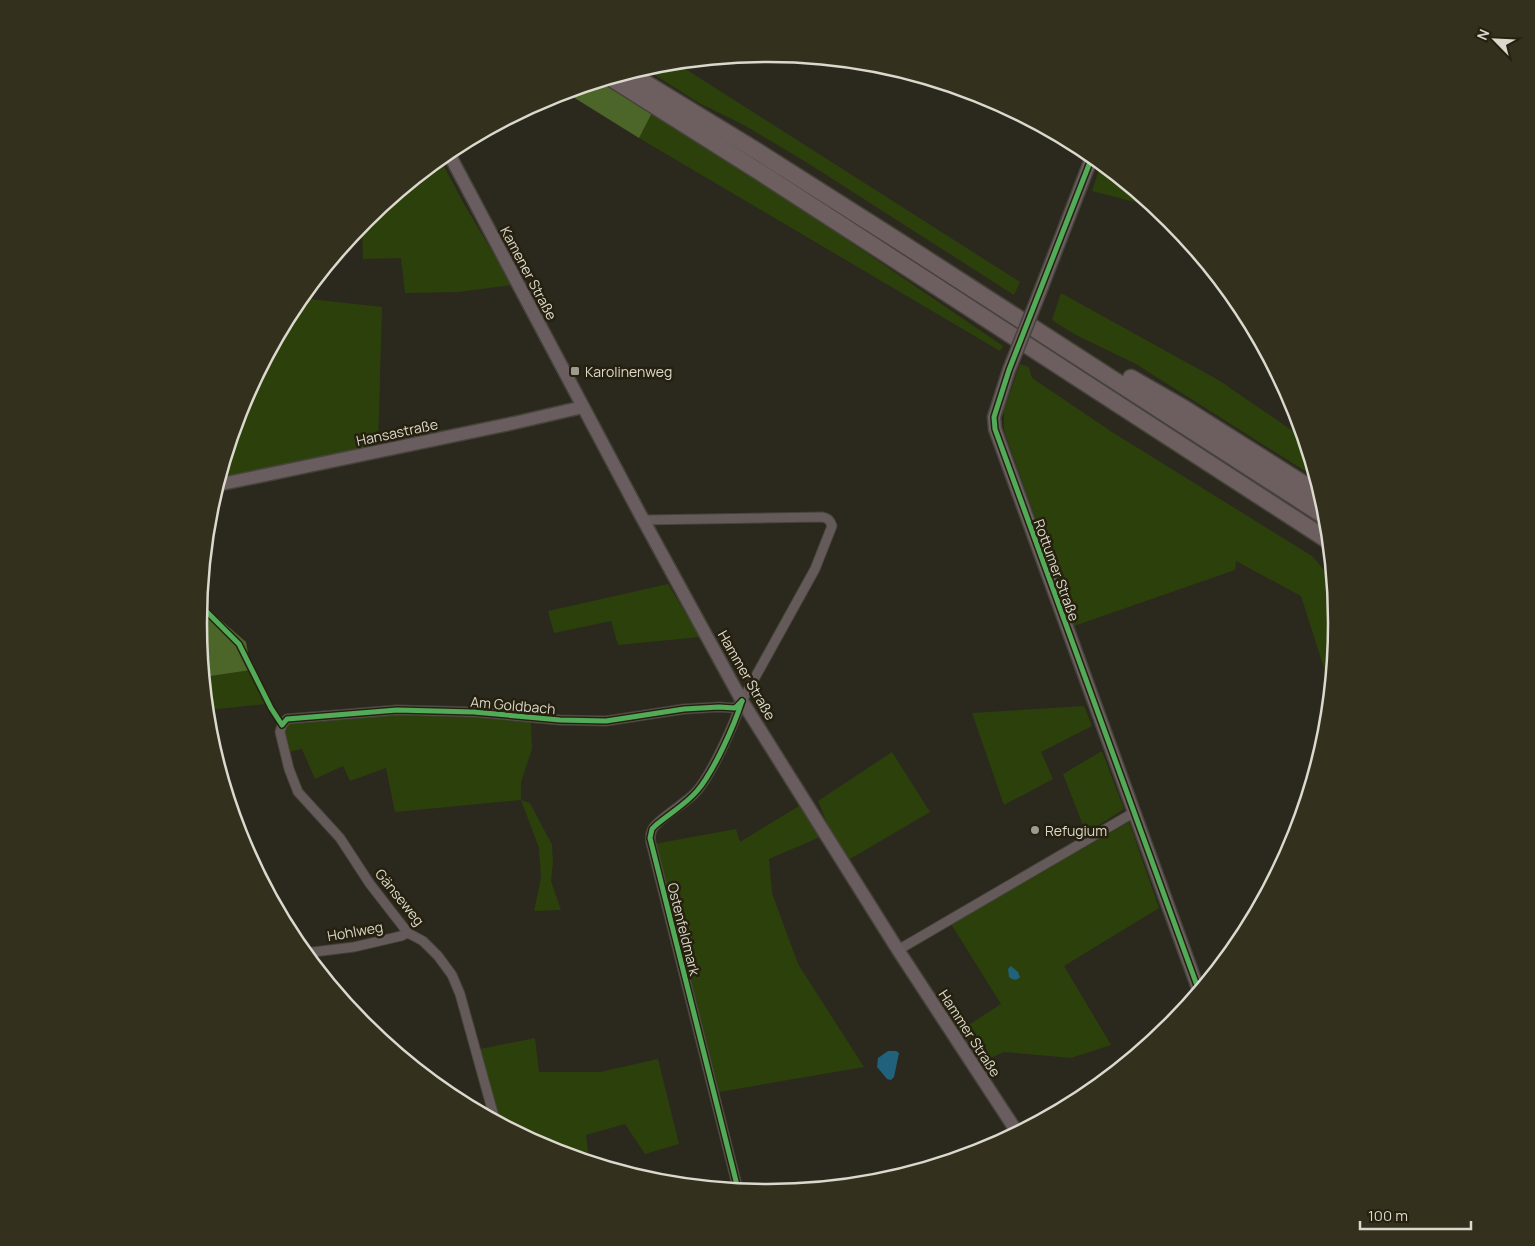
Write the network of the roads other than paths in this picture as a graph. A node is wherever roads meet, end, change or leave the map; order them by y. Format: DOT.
graph roads {
  1 [pos="637,78"];
  2 [pos="619,83"];
  3 [pos="452,160"];
  4 [pos="1089,164"];
  5 [pos="1058,343"];
  6 [pos="583,407"];
  7 [pos="225,484"];
  8 [pos="1311,489"];
  9 [pos="1316,511"];
  10 [pos="643,520"];
  11 [pos="1300,522"];
  12 [pos="1321,535"];
  13 [pos="1322,547"];
  14 [pos="742,701"];
  15 [pos="282,725"];
  16 [pos="1133,813"];
  17 [pos="408,933"];
  18 [pos="898,950"];
  19 [pos="314,952"];
  20 [pos="1197,983"];
  21 [pos="494,1112"];
  22 [pos="1014,1127"];
  23 [pos="736,1182"];
  1 -- 5 [label="highway"];
  2 -- 11 [label="highway"];
  3 -- 6 [label="street, Kamener Straße"];
  4 -- 16 [label="street, Rottumer Straße, bridge"];
  5 -- 8 [label="highway"];
  5 -- 9 [label="highway"];
  6 -- 7 [label="street, Hansastraße"];
  6 -- 10 [label="street, Hammer Straße"];
  10 -- 14 [label="street, Hammer Straße"];
  10 -- 14 [label="street, Ostenfeldmark"];
  11 -- 12 [label="highway"];
  11 -- 13 [label="highway"];
  14 -- 15 [label="street, Am Goldbach"];
  14 -- 18 [label="street, Hammer Straße"];
  14 -- 23 [label="street, Ostenfeldmark"];
  15 -- 17 [label="street, Gänseweg"];
  16 -- 18 [label="street"];
  16 -- 20 [label="street, Rottumer Straße"];
  17 -- 19 [label="street, Hohlweg"];
  17 -- 21 [label="street, Gänseweg"];
  18 -- 22 [label="street, Hammer Straße"];
}
